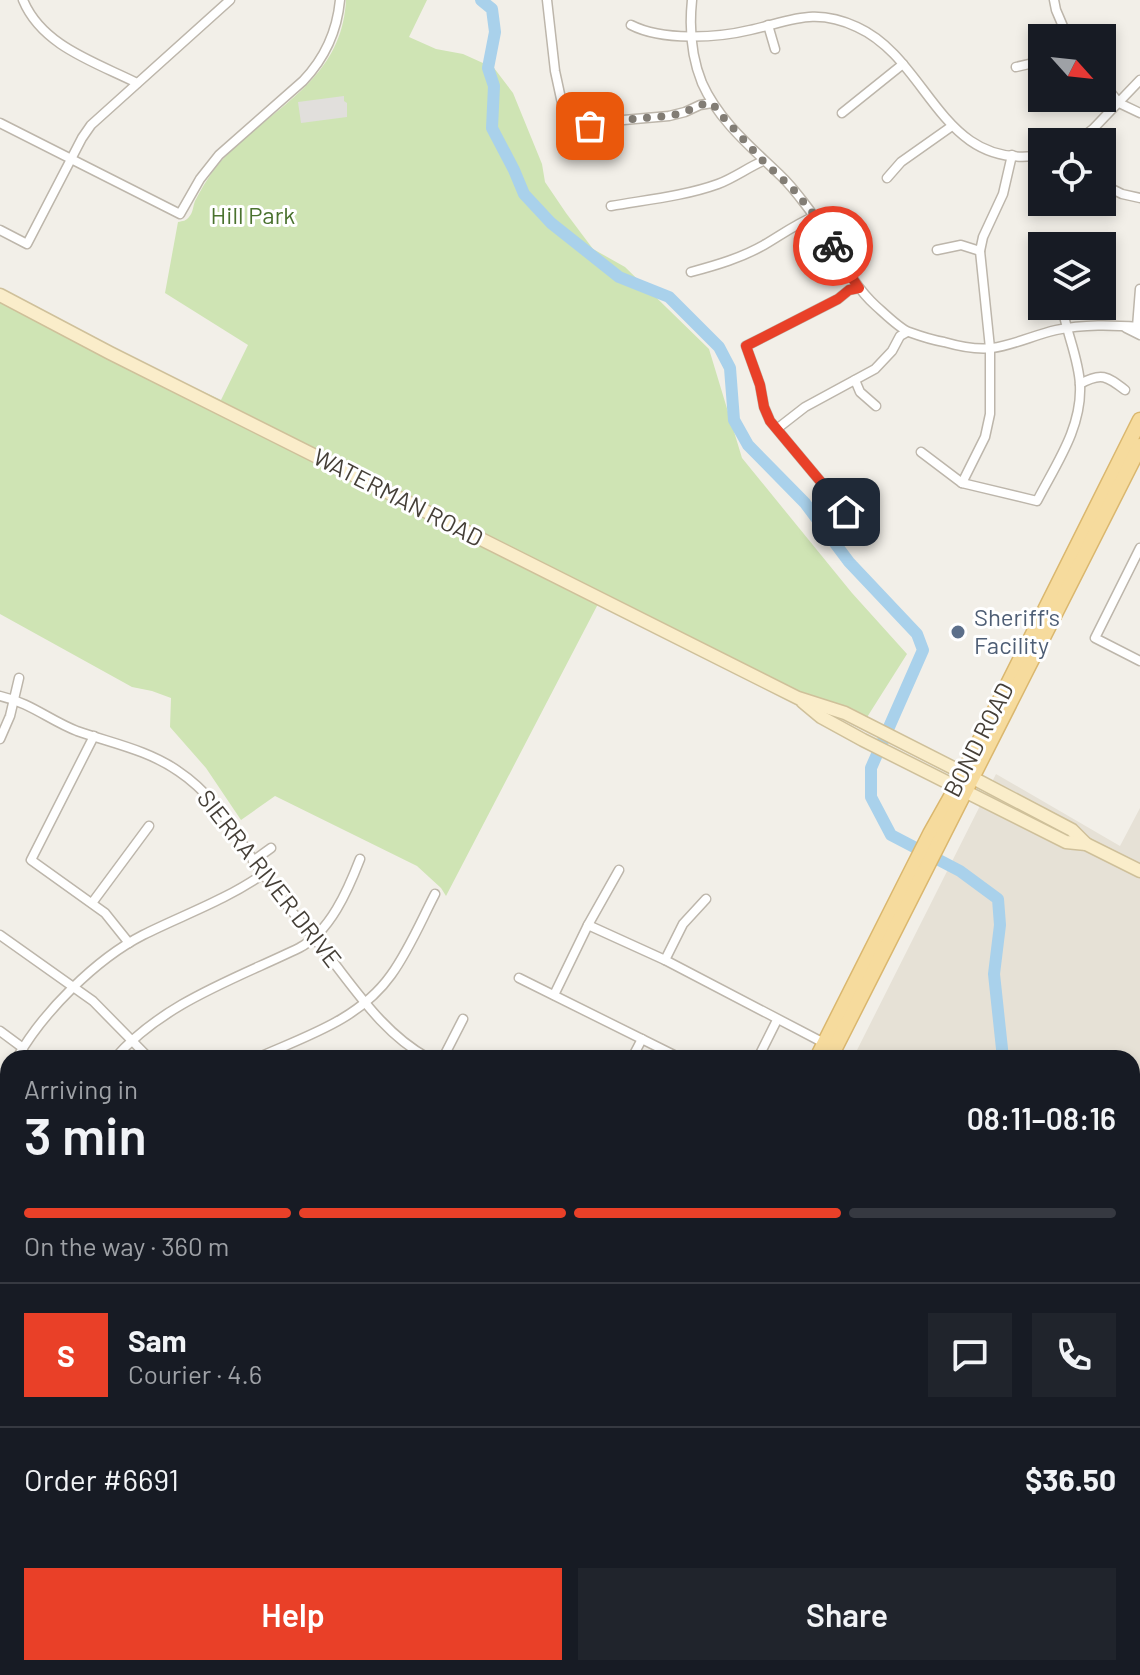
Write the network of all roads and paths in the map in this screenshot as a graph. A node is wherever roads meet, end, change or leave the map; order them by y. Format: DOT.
graph roads {
  1 [pos="23,0"];
  2 [pos="230,0"];
  3 [pos="340,0"];
  4 [pos="547,0"];
  5 [pos="692,0"];
  6 [pos="1054,0"];
  7 [pos="1062,24"];
  8 [pos="631,25"];
  9 [pos="768,25"];
  10 [pos="690,37"];
  11 [pos="775,49"];
  12 [pos="903,64"];
  13 [pos="1028,64"];
  14 [pos="1016,67"];
  15 [pos="1140,80"];
  16 [pos="137,83"];
  17 [pos="1116,99"];
  18 [pos="712,103"];
  19 [pos="1119,103"];
  20 [pos="842,113"];
  21 [pos="1140,113"];
  22 [pos="0,123"];
  23 [pos="952,126"];
  24 [pos="1094,128"];
  25 [pos="1012,155"];
  26 [pos="1028,156"];
  27 [pos="72,159"];
  28 [pos="763,161"];
  29 [pos="887,178"];
  30 [pos="1116,191"];
  31 [pos="1140,198"];
  32 [pos="611,206"];
  33 [pos="815,216"];
  34 [pos="0,230"];
  35 [pos="937,250"];
  36 [pos="980,251"];
  37 [pos="691,272"];
  38 [pos="859,288"];
  39 [pos="1140,289"];
  40 [pos="0,295"];
  41 [pos="1065,320"];
  42 [pos="1067,328"];
  43 [pos="1139,330"];
  44 [pos="907,332"];
  45 [pos="990,348"];
  46 [pos="855,380"];
  47 [pos="1080,384"];
  48 [pos="1125,390"];
  49 [pos="876,406"];
  50 [pos="1140,420"];
  51 [pos="778,428"];
  52 [pos="1140,446"];
  53 [pos="921,452"];
  54 [pos="962,483"];
  55 [pos="846,512"];
  56 [pos="1140,548"];
  57 [pos="1140,661"];
  58 [pos="19,678"];
  59 [pos="0,696"];
  60 [pos="798,698"];
  61 [pos="14,699"];
  62 [pos="94,736"];
  63 [pos="0,739"];
  64 [pos="965,782"];
  65 [pos="149,826"];
  66 [pos="271,848"];
  67 [pos="360,859"];
  68 [pos="253,861"];
  69 [pos="619,870"];
  70 [pos="1140,871"];
  71 [pos="263,874"];
  72 [pos="435,894"];
  73 [pos="706,899"];
  74 [pos="92,903"];
  75 [pos="588,925"];
  76 [pos="0,935"];
  77 [pos="314,939"];
  78 [pos="129,943"];
  79 [pos="665,960"];
  80 [pos="519,978"];
  81 [pos="74,987"];
  82 [pos="554,995"];
  83 [pos="366,1003"];
  84 [pos="463,1019"];
  85 [pos="777,1020"];
  86 [pos="0,1031"];
  87 [pos="642,1039"];
  88 [pos="132,1040"];
  89 [pos="285,1046"];
  90 [pos="23,1048"];
  91 [pos="123,1050"];
  92 [pos="141,1050"];
  93 [pos="276,1050"];
  94 [pos="287,1050"];
  95 [pos="416,1050"];
  96 [pos="447,1050"];
  97 [pos="636,1050"];
  98 [pos="664,1050"];
  99 [pos="762,1050"];
  100 [pos="822,1050"];
  101 [pos="828,1050"];
  1 -- 16 [label="street"];
  2 -- 16 [label="street"];
  3 -- 27 [label="street"];
  4 -- 18 [label="street"];
  5 -- 10 [label="street"];
  6 -- 7 [label="street"];
  8 -- 10 [label="street"];
  9 -- 10 [label="street"];
  9 -- 11 [label="street"];
  9 -- 12 [label="street"];
  10 -- 18 [label="street"];
  12 -- 20 [label="street"];
  12 -- 23 [label="street"];
  13 -- 14 [label="street"];
  15 -- 19 [label="street"];
  16 -- 27 [label="street"];
  17 -- 19 [label="street"];
  18 -- 28 [label="street"];
  19 -- 21 [label="street"];
  19 -- 24 [label="street"];
  22 -- 27 [label="street"];
  23 -- 25 [label="street"];
  23 -- 29 [label="street"];
  25 -- 26 [label="street"];
  25 -- 36 [label="street"];
  27 -- 34 [label="street"];
  28 -- 32 [label="street"];
  28 -- 33 [label="street"];
  30 -- 31 [label="street"];
  33 -- 37 [label="street"];
  33 -- 38 [label="street"];
  35 -- 36 [label="street"];
  36 -- 45 [label="street"];
  38 -- 44 [label="street"];
  38 -- 51 [label="street"];
  39 -- 43 [label="street"];
  40 -- 60 [label="main road, WATERMAN ROAD"];
  41 -- 42 [label="street"];
  42 -- 43 [label="street"];
  42 -- 45 [label="street"];
  42 -- 47 [label="street"];
  44 -- 45 [label="street"];
  44 -- 46 [label="street"];
  45 -- 54 [label="street"];
  46 -- 49 [label="street"];
  46 -- 51 [label="street"];
  47 -- 48 [label="street"];
  47 -- 54 [label="street"];
  50 -- 64 [label="main road, BOND ROAD"];
  51 -- 55 [label="street"];
  52 -- 64 [label="main road, BOND ROAD"];
  53 -- 54 [label="street"];
  56 -- 57 [label="street"];
  58 -- 61 [label="street"];
  59 -- 61 [label="street, SIERRA RIVER DRIVE"];
  60 -- 64 [label="main road, WATERMAN ROAD"];
  60 -- 64 [label="main road, WATERMAN ROAD"];
  61 -- 62 [label="street, SIERRA RIVER DRIVE"];
  61 -- 63 [label="street"];
  62 -- 68 [label="street, SIERRA RIVER DRIVE"];
  62 -- 74 [label="street"];
  64 -- 70 [label="main road, WATERMAN ROAD"];
  64 -- 101 [label="main road, BOND ROAD"];
  65 -- 74 [label="street"];
  66 -- 68 [label="street"];
  67 -- 77 [label="street"];
  68 -- 71 [label="street, SIERRA RIVER DRIVE"];
  69 -- 75 [label="street"];
  71 -- 77 [label="street, SIERRA RIVER DRIVE"];
  71 -- 78 [label="street"];
  72 -- 83 [label="street"];
  73 -- 79 [label="street"];
  74 -- 78 [label="street"];
  75 -- 79 [label="street"];
  75 -- 82 [label="street"];
  76 -- 81 [label="street"];
  77 -- 83 [label="street, SIERRA RIVER DRIVE"];
  77 -- 88 [label="street"];
  78 -- 81 [label="street"];
  79 -- 85 [label="street"];
  80 -- 82 [label="street"];
  81 -- 88 [label="street"];
  81 -- 90 [label="street"];
  82 -- 87 [label="street"];
  83 -- 89 [label="street"];
  83 -- 95 [label="street, SIERRA RIVER DRIVE"];
  84 -- 96 [label="street"];
  85 -- 99 [label="street"];
  85 -- 100 [label="street"];
  86 -- 90 [label="street"];
  87 -- 97 [label="street"];
  87 -- 98 [label="street"];
  88 -- 91 [label="street"];
  88 -- 92 [label="street"];
  89 -- 93 [label="street"];
  89 -- 94 [label="street"];
}
